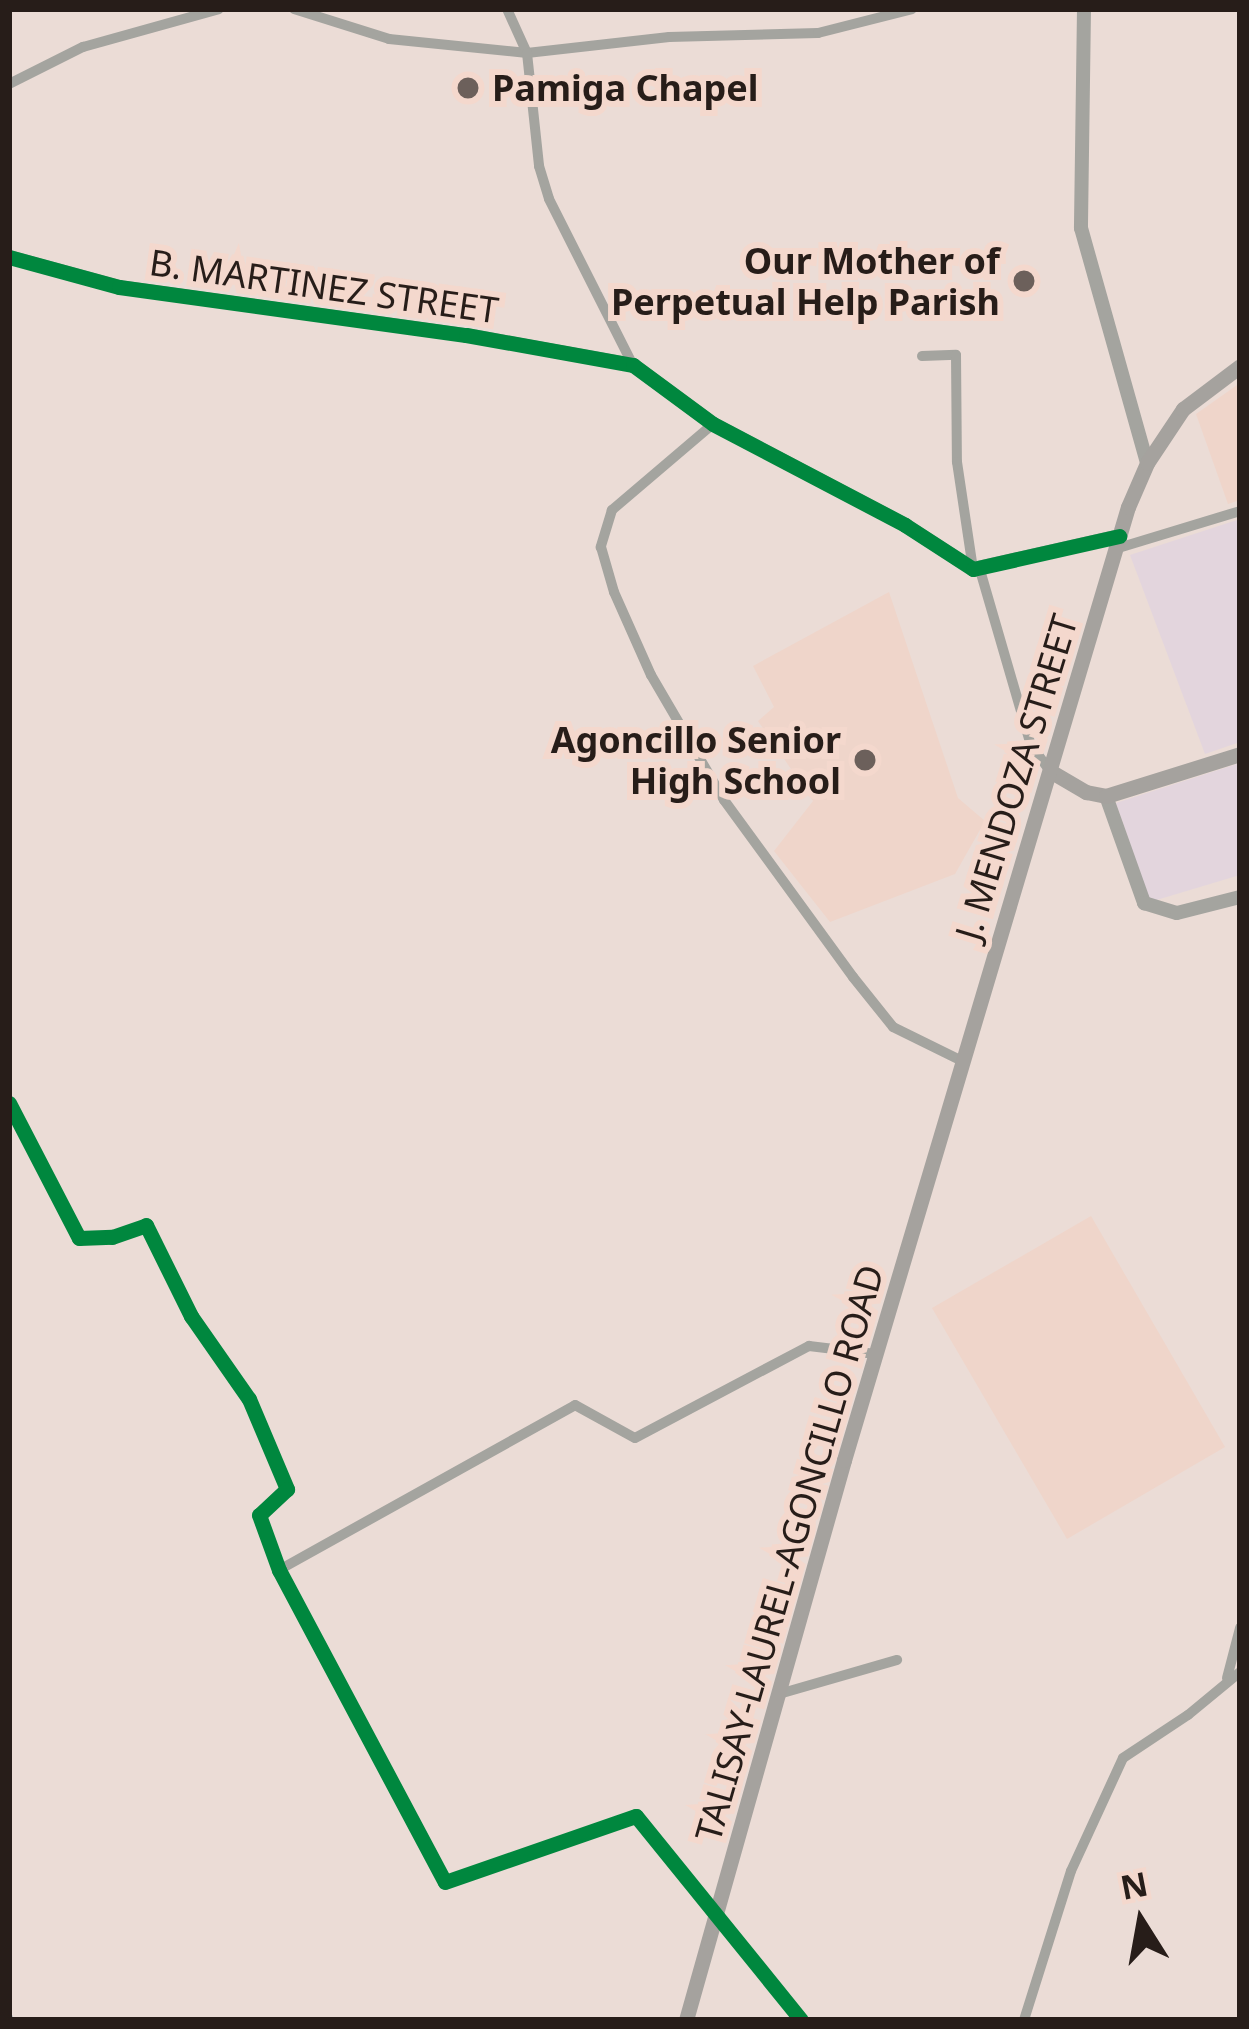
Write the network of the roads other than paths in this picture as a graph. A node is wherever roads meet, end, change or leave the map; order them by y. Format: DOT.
graph roads {
  1 [pos="219,9"];
  2 [pos="294,9"];
  3 [pos="507,9"];
  4 [pos="912,9"];
  5 [pos="1084,9"];
  6 [pos="527,53"];
  7 [pos="9,84"];
  8 [pos="9,257"];
  9 [pos="922,356"];
  10 [pos="633,365"];
  11 [pos="1240,366"];
  12 [pos="713,424"];
  13 [pos="1147,463"];
  14 [pos="1240,511"];
  15 [pos="1117,542"];
  16 [pos="977,569"];
  17 [pos="1240,754"];
  18 [pos="1050,771"];
  19 [pos="1106,796"];
  20 [pos="1240,897"];
  21 [pos="962,1061"];
  22 [pos="9,1103"];
  23 [pos="910,1241"];
  24 [pos="876,1354"];
  25 [pos="279,1570"];
  26 [pos="1240,1628"];
  27 [pos="897,1660"];
  28 [pos="1240,1672"];
  29 [pos="1227,1678"];
  30 [pos="779,1694"];
  31 [pos="715,1918"];
  32 [pos="686,2020"];
  33 [pos="802,2020"];
  34 [pos="1024,2020"];
  1 -- 7 [label="street"];
  2 -- 6 [label="street"];
  3 -- 6 [label="street"];
  4 -- 6 [label="street"];
  5 -- 13 [label="street"];
  6 -- 10 [label="street"];
  8 -- 10 [label="street, B. MARTINEZ STREET"];
  9 -- 16 [label="street"];
  10 -- 12 [label="street"];
  11 -- 13 [label="main road, J. MENDOZA STREET"];
  12 -- 16 [label="street"];
  12 -- 21 [label="street"];
  13 -- 15 [label="main road, J. MENDOZA STREET"];
  14 -- 15 [label="street"];
  15 -- 16 [label="street"];
  15 -- 18 [label="main road, J. MENDOZA STREET"];
  16 -- 18 [label="street"];
  17 -- 19 [label="main road"];
  18 -- 19 [label="main road"];
  18 -- 21 [label="main road, J. MENDOZA STREET"];
  19 -- 20 [label="street"];
  21 -- 23 [label="main road, J. MENDOZA STREET"];
  22 -- 25 [label="street"];
  23 -- 24 [label="main road, TALISAY-LAUREL-AGONCILLO ROAD"];
  24 -- 25 [label="street"];
  24 -- 30 [label="main road, TALISAY-LAUREL-AGONCILLO ROAD"];
  25 -- 31 [label="street"];
  26 -- 29 [label="street"];
  27 -- 30 [label="street"];
  28 -- 29 [label="street"];
  29 -- 34 [label="street"];
  30 -- 31 [label="main road, TALISAY-LAUREL-AGONCILLO ROAD"];
  31 -- 32 [label="main road, TALISAY-LAUREL-AGONCILLO ROAD"];
  31 -- 33 [label="street"];
}
